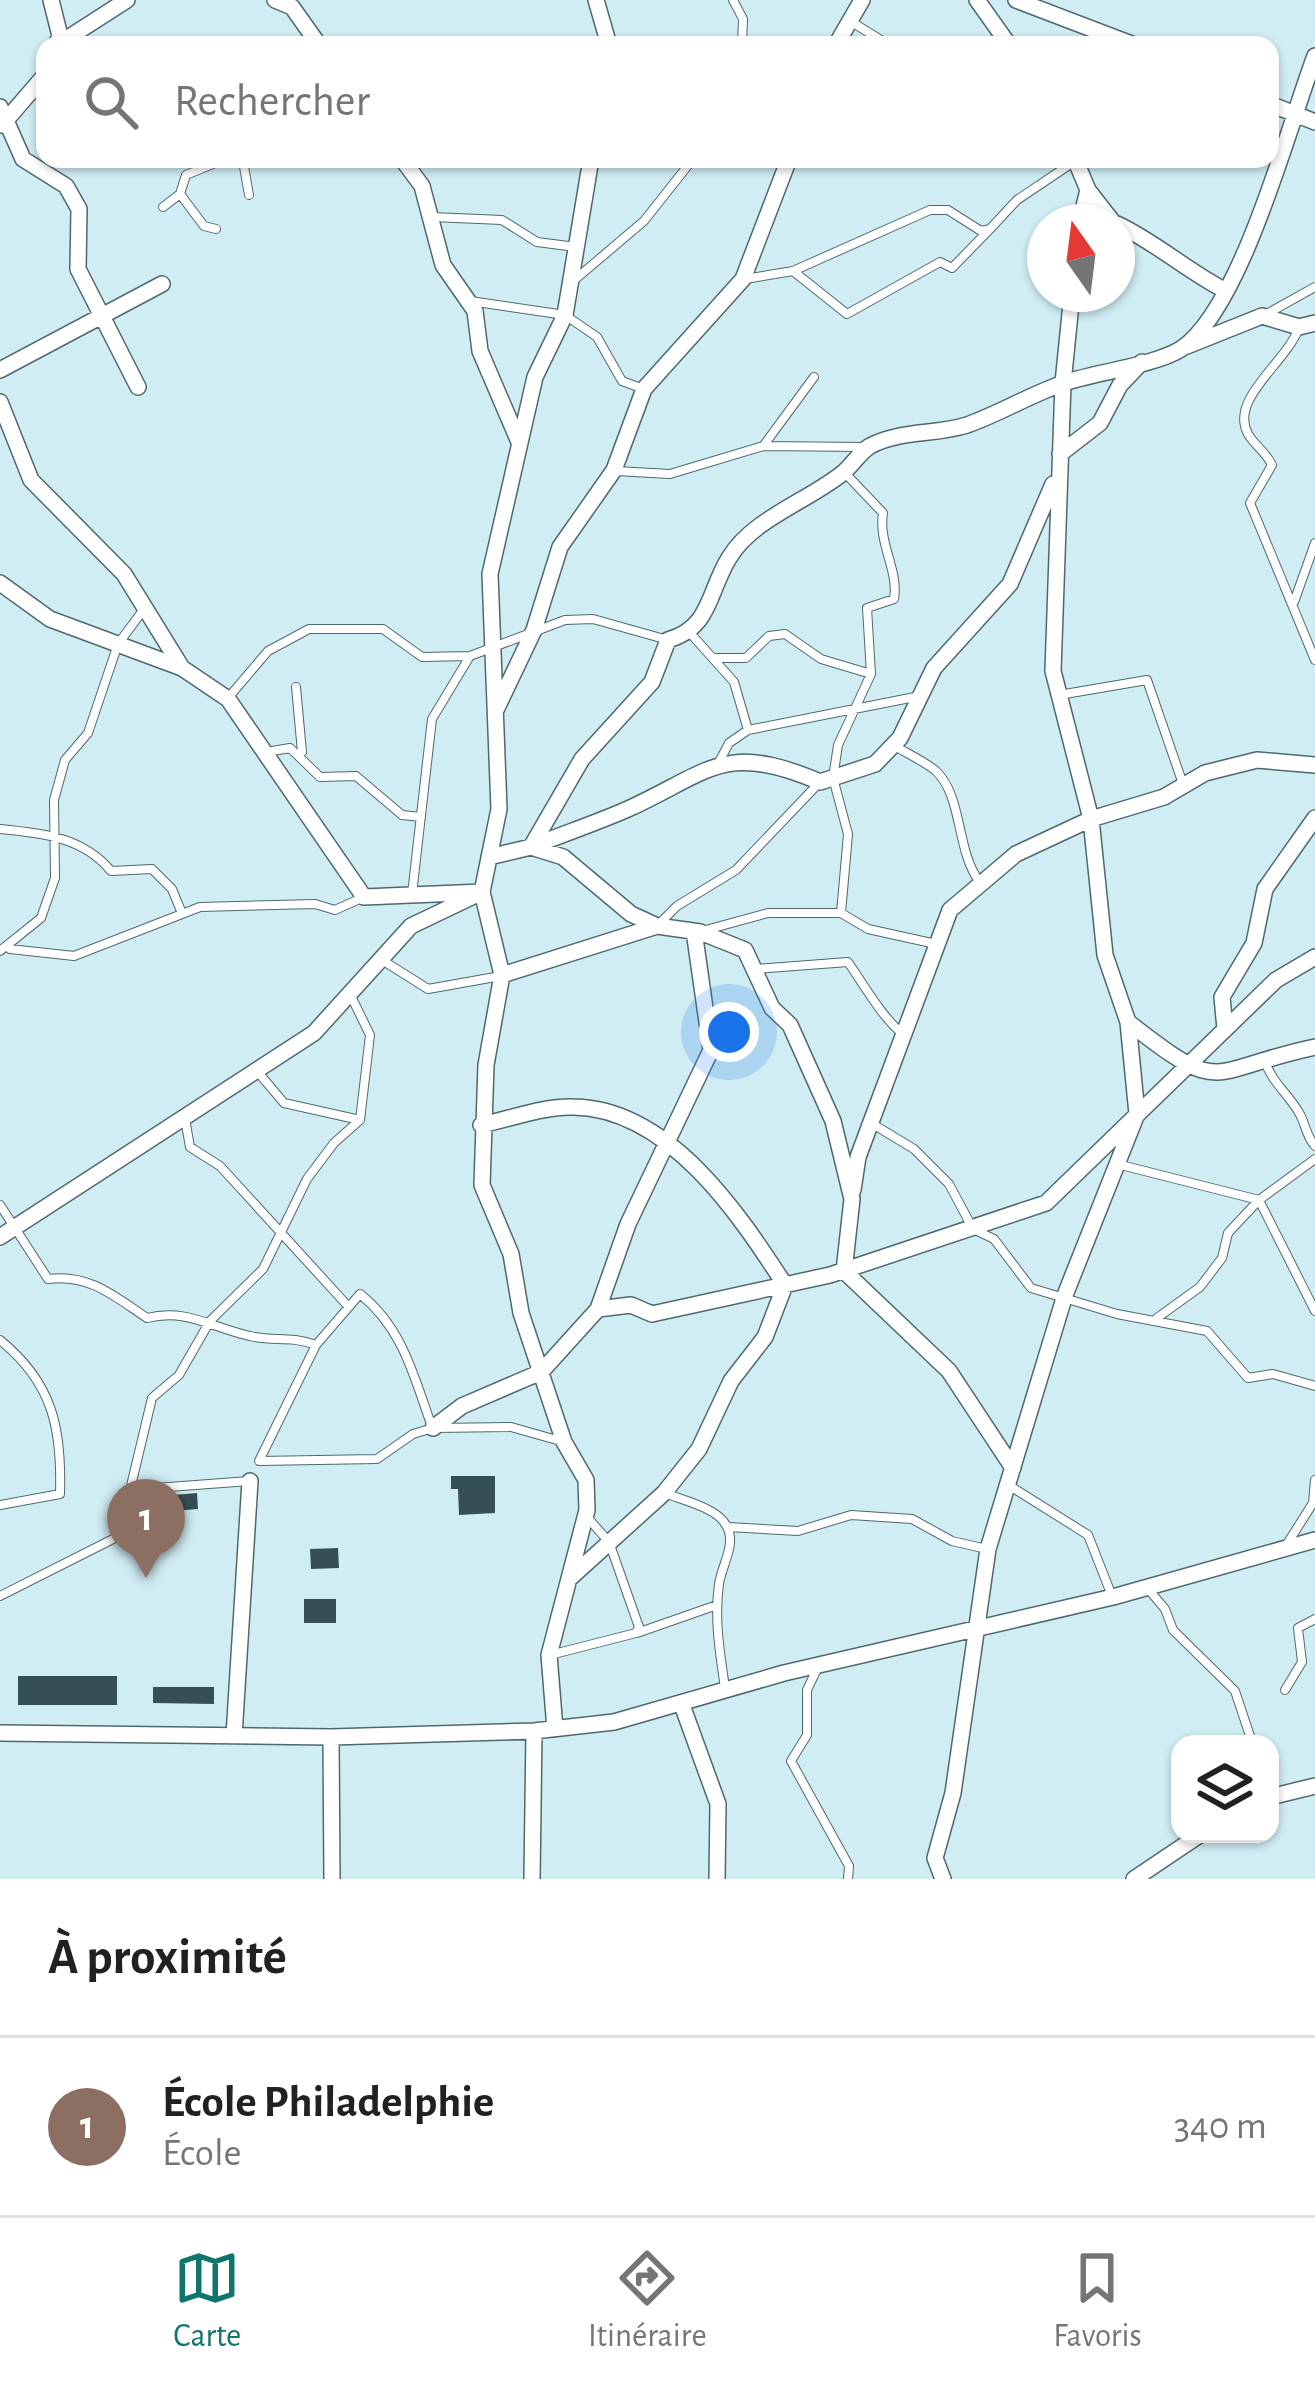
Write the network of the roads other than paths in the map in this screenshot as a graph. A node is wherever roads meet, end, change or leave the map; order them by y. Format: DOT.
graph roads {
  1 [pos="51,0"];
  2 [pos="128,0"];
  3 [pos="275,0"];
  4 [pos="596,0"];
  5 [pos="733,0"];
  6 [pos="862,0"];
  7 [pos="977,0"];
  8 [pos="1016,0"];
  9 [pos="850,21"];
  10 [pos="60,36"];
  11 [pos="71,36"];
  12 [pos="313,36"];
  13 [pos="606,36"];
  14 [pos="742,36"];
  15 [pos="841,36"];
  16 [pos="874,36"];
  17 [pos="1003,36"];
  18 [pos="1110,36"];
  19 [pos="1315,56"];
  20 [pos="36,97"];
  21 [pos="1279,108"];
  22 [pos="1293,115"];
  23 [pos="2,118"];
  24 [pos="1315,122"];
  25 [pos="1279,159"];
  26 [pos="36,167"];
  27 [pos="37,168"];
  28 [pos="203,168"];
  29 [pos="247,168"];
  30 [pos="409,168"];
  31 [pos="589,168"];
  32 [pos="686,168"];
  33 [pos="786,168"];
  34 [pos="1063,168"];
  35 [pos="1078,168"];
  36 [pos="1276,168"];
  37 [pos="1088,190"];
  38 [pos="180,194"];
  39 [pos="249,195"];
  40 [pos="1084,204"];
  41 [pos="1099,204"];
  42 [pos="163,207"];
  43 [pos="430,217"];
  44 [pos="216,229"];
  45 [pos="990,229"];
  46 [pos="1135,233"];
  47 [pos="576,247"];
  48 [pos="793,271"];
  49 [pos="743,279"];
  50 [pos="570,283"];
  51 [pos="162,284"];
  52 [pos="1315,287"];
  53 [pos="1226,291"];
  54 [pos="469,301"];
  55 [pos="1070,312"];
  56 [pos="565,315"];
  57 [pos="1262,316"];
  58 [pos="102,318"];
  59 [pos="1307,325"];
  60 [pos="1180,349"];
  61 [pos="1144,360"];
  62 [pos="0,370"];
  63 [pos="814,377"];
  64 [pos="1063,383"];
  65 [pos="138,387"];
  66 [pos="644,389"];
  67 [pos="0,402"];
  68 [pos="520,445"];
  69 [pos="763,446"];
  70 [pos="868,447"];
  71 [pos="1060,453"];
  72 [pos="614,470"];
  73 [pos="844,472"];
  74 [pos="1315,543"];
  75 [pos="0,584"];
  76 [pos="1294,604"];
  77 [pos="145,608"];
  78 [pos="534,629"];
  79 [pos="691,634"];
  80 [pos="668,640"];
  81 [pos="118,644"];
  82 [pos="492,651"];
  83 [pos="470,656"];
  84 [pos="717,658"];
  85 [pos="1315,660"];
  86 [pos="182,668"];
  87 [pos="871,674"];
  88 [pos="296,687"];
  89 [pos="1059,695"];
  90 [pos="920,696"];
  91 [pos="227,699"];
  92 [pos="494,712"];
  93 [pos="852,713"];
  94 [pos="748,730"];
  95 [pos="892,746"];
  96 [pos="264,753"];
  97 [pos="302,754"];
  98 [pos="719,762"];
  99 [pos="1315,765"];
  100 [pos="827,780"];
  101 [pos="1184,785"];
  102 [pos="421,817"];
  103 [pos="1315,818"];
  104 [pos="1091,820"];
  105 [pos="0,830"];
  106 [pos="56,835"];
  107 [pos="531,847"];
  108 [pos="489,857"];
  109 [pos="979,881"];
  110 [pos="482,892"];
  111 [pos="412,896"];
  112 [pos="364,897"];
  113 [pos="181,911"];
  114 [pos="841,913"];
  115 [pos="656,926"];
  116 [pos="697,931"];
  117 [pos="937,944"];
  118 [pos="4,950"];
  119 [pos="1315,957"];
  120 [pos="381,959"];
  121 [pos="754,969"];
  122 [pos="502,975"];
  123 [pos="350,993"];
  124 [pos="1128,1022"];
  125 [pos="1225,1029"];
  126 [pos="903,1034"];
  127 [pos="1315,1047"];
  128 [pos="1264,1062"];
  129 [pos="1186,1067"];
  130 [pos="256,1070"];
  131 [pos="184,1114"];
  132 [pos="1138,1114"];
  133 [pos="361,1120"];
  134 [pos="871,1123"];
  135 [pos="482,1125"];
  136 [pos="669,1146"];
  137 [pos="1315,1146"];
  138 [pos="1315,1160"];
  139 [pos="1116,1164"];
  140 [pos="852,1198"];
  141 [pos="1258,1200"];
  142 [pos="0,1205"];
  143 [pos="280,1227"];
  144 [pos="973,1229"];
  145 [pos="6,1233"];
  146 [pos="844,1270"];
  147 [pos="785,1285"];
  148 [pos="1065,1295"];
  149 [pos="346,1304"];
  150 [pos="598,1309"];
  151 [pos="1315,1312"];
  152 [pos="1156,1318"];
  153 [pos="210,1322"];
  154 [pos="0,1340"];
  155 [pos="316,1345"];
  156 [pos="541,1372"];
  157 [pos="1315,1386"];
  158 [pos="433,1428"];
  159 [pos="564,1442"];
  160 [pos="1010,1476"];
  161 [pos="1315,1480"];
  162 [pos="250,1481"];
  163 [pos="129,1490"];
  164 [pos="664,1493"];
  165 [pos="0,1505"];
  166 [pos="586,1516"];
  167 [pos="728,1527"];
  168 [pos="1315,1540"];
  169 [pos="609,1542"];
  170 [pos="1286,1546"];
  171 [pos="988,1549"];
  172 [pos="569,1579"];
  173 [pos="1146,1587"];
  174 [pos="0,1596"];
  175 [pos="1113,1598"];
  176 [pos="717,1605"];
  177 [pos="1315,1619"];
  178 [pos="979,1629"];
  179 [pos="636,1633"];
  180 [pos="549,1655"];
  181 [pos="818,1665"];
  182 [pos="726,1689"];
  183 [pos="1285,1690"];
  184 [pos="682,1705"];
  185 [pos="555,1730"];
  186 [pos="534,1731"];
  187 [pos="0,1732"];
  188 [pos="1250,1735"];
  189 [pos="234,1736"];
  190 [pos="331,1737"];
  191 [pos="1315,1786"];
  192 [pos="1279,1795"];
  193 [pos="1188,1843"];
  194 [pos="332,1879"];
  195 [pos="532,1879"];
  196 [pos="717,1879"];
  197 [pos="848,1879"];
  198 [pos="943,1879"];
  199 [pos="1134,1879"];
  1 -- 10 [label="street"];
  2 -- 11 [label="street"];
  3 -- 12 [label="street"];
  4 -- 13 [label="street"];
  5 -- 14 [label="lane"];
  6 -- 9 [label="street"];
  7 -- 17 [label="street"];
  8 -- 18 [label="street"];
  9 -- 15 [label="street"];
  9 -- 16 [label="lane"];
  19 -- 22 [label="street"];
  20 -- 23 [label="street"];
  21 -- 22 [label="street"];
  22 -- 24 [label="street"];
  22 -- 25 [label="street"];
  23 -- 26 [label="street"];
  27 -- 58 [label="street"];
  28 -- 38 [label="lane"];
  29 -- 39 [label="lane"];
  30 -- 43 [label="street"];
  31 -- 47 [label="street"];
  32 -- 50 [label="lane"];
  33 -- 49 [label="street"];
  34 -- 45 [label="lane"];
  35 -- 37 [label="street"];
  36 -- 53 [label="street"];
  37 -- 40 [label="street"];
  37 -- 41 [label="street"];
  38 -- 42 [label="lane"];
  38 -- 44 [label="lane"];
  43 -- 47 [label="lane"];
  43 -- 54 [label="street"];
  45 -- 48 [label="lane"];
  45 -- 48 [label="lane"];
  46 -- 53 [label="street"];
  47 -- 50 [label="street"];
  48 -- 49 [label="lane"];
  49 -- 66 [label="street"];
  50 -- 56 [label="street"];
  51 -- 58 [label="street"];
  52 -- 57 [label="lane"];
  53 -- 60 [label="street"];
  54 -- 56 [label="lane"];
  54 -- 68 [label="street"];
  55 -- 64 [label="street"];
  56 -- 66 [label="lane"];
  56 -- 68 [label="street"];
  57 -- 59 [label="street"];
  57 -- 60 [label="street"];
  58 -- 62 [label="street"];
  58 -- 65 [label="street"];
  59 -- 76 [label="lane"];
  60 -- 61 [label="street"];
  61 -- 64 [label="street"];
  61 -- 71 [label="street"];
  63 -- 69 [label="lane"];
  64 -- 70 [label="street"];
  64 -- 71 [label="street"];
  66 -- 72 [label="street"];
  67 -- 77 [label="street"];
  68 -- 82 [label="street"];
  69 -- 70 [label="lane"];
  69 -- 72 [label="lane"];
  70 -- 73 [label="street"];
  71 -- 89 [label="street"];
  71 -- 90 [label="street"];
  72 -- 78 [label="street"];
  73 -- 79 [label="street"];
  73 -- 87 [label="lane"];
  74 -- 76 [label="lane"];
  75 -- 81 [label="street"];
  76 -- 85 [label="lane"];
  77 -- 81 [label="lane"];
  77 -- 86 [label="street"];
  78 -- 80 [label="lane"];
  78 -- 82 [label="lane"];
  78 -- 92 [label="street"];
  79 -- 80 [label="street"];
  79 -- 84 [label="lane"];
  80 -- 107 [label="street"];
  81 -- 86 [label="street"];
  81 -- 106 [label="lane"];
  82 -- 83 [label="lane"];
  82 -- 92 [label="street"];
  83 -- 91 [label="lane"];
  83 -- 102 [label="lane"];
  84 -- 87 [label="lane"];
  84 -- 94 [label="lane"];
  86 -- 91 [label="street"];
  87 -- 93 [label="lane"];
  88 -- 97 [label="lane"];
  89 -- 101 [label="lane"];
  89 -- 104 [label="street"];
  90 -- 93 [label="lane"];
  90 -- 95 [label="street"];
  91 -- 96 [label="street"];
  92 -- 108 [label="street"];
  93 -- 94 [label="lane"];
  93 -- 100 [label="lane"];
  94 -- 98 [label="lane"];
  95 -- 100 [label="street"];
  95 -- 109 [label="lane"];
  96 -- 97 [label="lane"];
  96 -- 112 [label="street"];
  97 -- 102 [label="lane"];
  98 -- 100 [label="street"];
  98 -- 107 [label="street"];
  99 -- 101 [label="street"];
  100 -- 114 [label="lane"];
  100 -- 115 [label="lane"];
  101 -- 104 [label="street"];
  102 -- 111 [label="lane"];
  103 -- 125 [label="street"];
  104 -- 109 [label="street"];
  104 -- 124 [label="street"];
  105 -- 106 [label="lane"];
  106 -- 113 [label="lane"];
  106 -- 118 [label="lane"];
  107 -- 108 [label="street"];
  107 -- 115 [label="street"];
  108 -- 110 [label="street"];
  109 -- 117 [label="street"];
  110 -- 111 [label="street"];
  110 -- 120 [label="street"];
  110 -- 122 [label="street"];
  111 -- 112 [label="street"];
  112 -- 113 [label="lane"];
  113 -- 118 [label="lane"];
  114 -- 116 [label="lane"];
  114 -- 117 [label="lane"];
  115 -- 116 [label="street"];
  115 -- 122 [label="street"];
  116 -- 121 [label="street"];
  116 -- 136 [label="street"];
  117 -- 126 [label="street"];
  119 -- 125 [label="street"];
  120 -- 122 [label="lane"];
  120 -- 123 [label="street"];
  121 -- 126 [label="lane"];
  121 -- 140 [label="street"];
  122 -- 135 [label="street"];
  123 -- 130 [label="street"];
  123 -- 133 [label="lane"];
  124 -- 129 [label="street"];
  124 -- 132 [label="street"];
  125 -- 129 [label="street"];
  126 -- 134 [label="street"];
  127 -- 128 [label="street"];
  128 -- 129 [label="street"];
  128 -- 137 [label="lane"];
  129 -- 132 [label="street"];
  130 -- 131 [label="street"];
  130 -- 133 [label="lane"];
  131 -- 143 [label="lane"];
  131 -- 145 [label="street"];
  132 -- 139 [label="street"];
  132 -- 144 [label="street"];
  133 -- 143 [label="lane"];
  134 -- 140 [label="street"];
  134 -- 144 [label="lane"];
  135 -- 136 [label="street"];
  135 -- 156 [label="street"];
  136 -- 147 [label="street"];
  136 -- 150 [label="street"];
  138 -- 141 [label="lane"];
  139 -- 141 [label="lane"];
  139 -- 148 [label="street"];
  140 -- 146 [label="street"];
  141 -- 151 [label="lane"];
  141 -- 152 [label="lane"];
  142 -- 145 [label="lane"];
  143 -- 149 [label="lane"];
  143 -- 153 [label="lane"];
  144 -- 146 [label="street"];
  144 -- 148 [label="lane"];
  145 -- 153 [label="lane"];
  146 -- 147 [label="street"];
  146 -- 160 [label="street"];
  147 -- 150 [label="street"];
  147 -- 164 [label="street"];
  148 -- 152 [label="lane"];
  148 -- 160 [label="street"];
  149 -- 155 [label="lane"];
  149 -- 158 [label="lane"];
  150 -- 156 [label="street"];
  152 -- 157 [label="lane"];
  153 -- 155 [label="lane"];
  153 -- 163 [label="lane"];
  154 -- 165 [label="lane"];
  155 -- 158 [label="lane"];
  156 -- 158 [label="street"];
  156 -- 159 [label="street"];
  158 -- 159 [label="lane"];
  159 -- 166 [label="street"];
  160 -- 171 [label="street"];
  160 -- 175 [label="lane"];
  161 -- 170 [label="lane"];
  162 -- 163 [label="lane"];
  162 -- 189 [label="street"];
  163 -- 174 [label="lane"];
  164 -- 167 [label="lane"];
  164 -- 169 [label="street"];
  166 -- 169 [label="lane"];
  166 -- 172 [label="street"];
  167 -- 171 [label="lane"];
  167 -- 176 [label="lane"];
  168 -- 170 [label="street"];
  169 -- 172 [label="street"];
  169 -- 179 [label="lane"];
  170 -- 173 [label="street"];
  171 -- 178 [label="street"];
  172 -- 180 [label="street"];
  173 -- 175 [label="street"];
  173 -- 188 [label="lane"];
  175 -- 178 [label="street"];
  176 -- 179 [label="lane"];
  176 -- 182 [label="lane"];
  177 -- 183 [label="lane"];
  178 -- 181 [label="street"];
  178 -- 198 [label="street"];
  179 -- 180 [label="lane"];
  180 -- 185 [label="street"];
  181 -- 182 [label="street"];
  181 -- 197 [label="lane"];
  182 -- 184 [label="street"];
  184 -- 185 [label="street"];
  184 -- 196 [label="street"];
  185 -- 186 [label="street"];
  186 -- 190 [label="street"];
  186 -- 195 [label="street"];
  187 -- 189 [label="street"];
  189 -- 190 [label="street"];
  190 -- 194 [label="street"];
  191 -- 192 [label="street"];
  193 -- 199 [label="street"];
}
